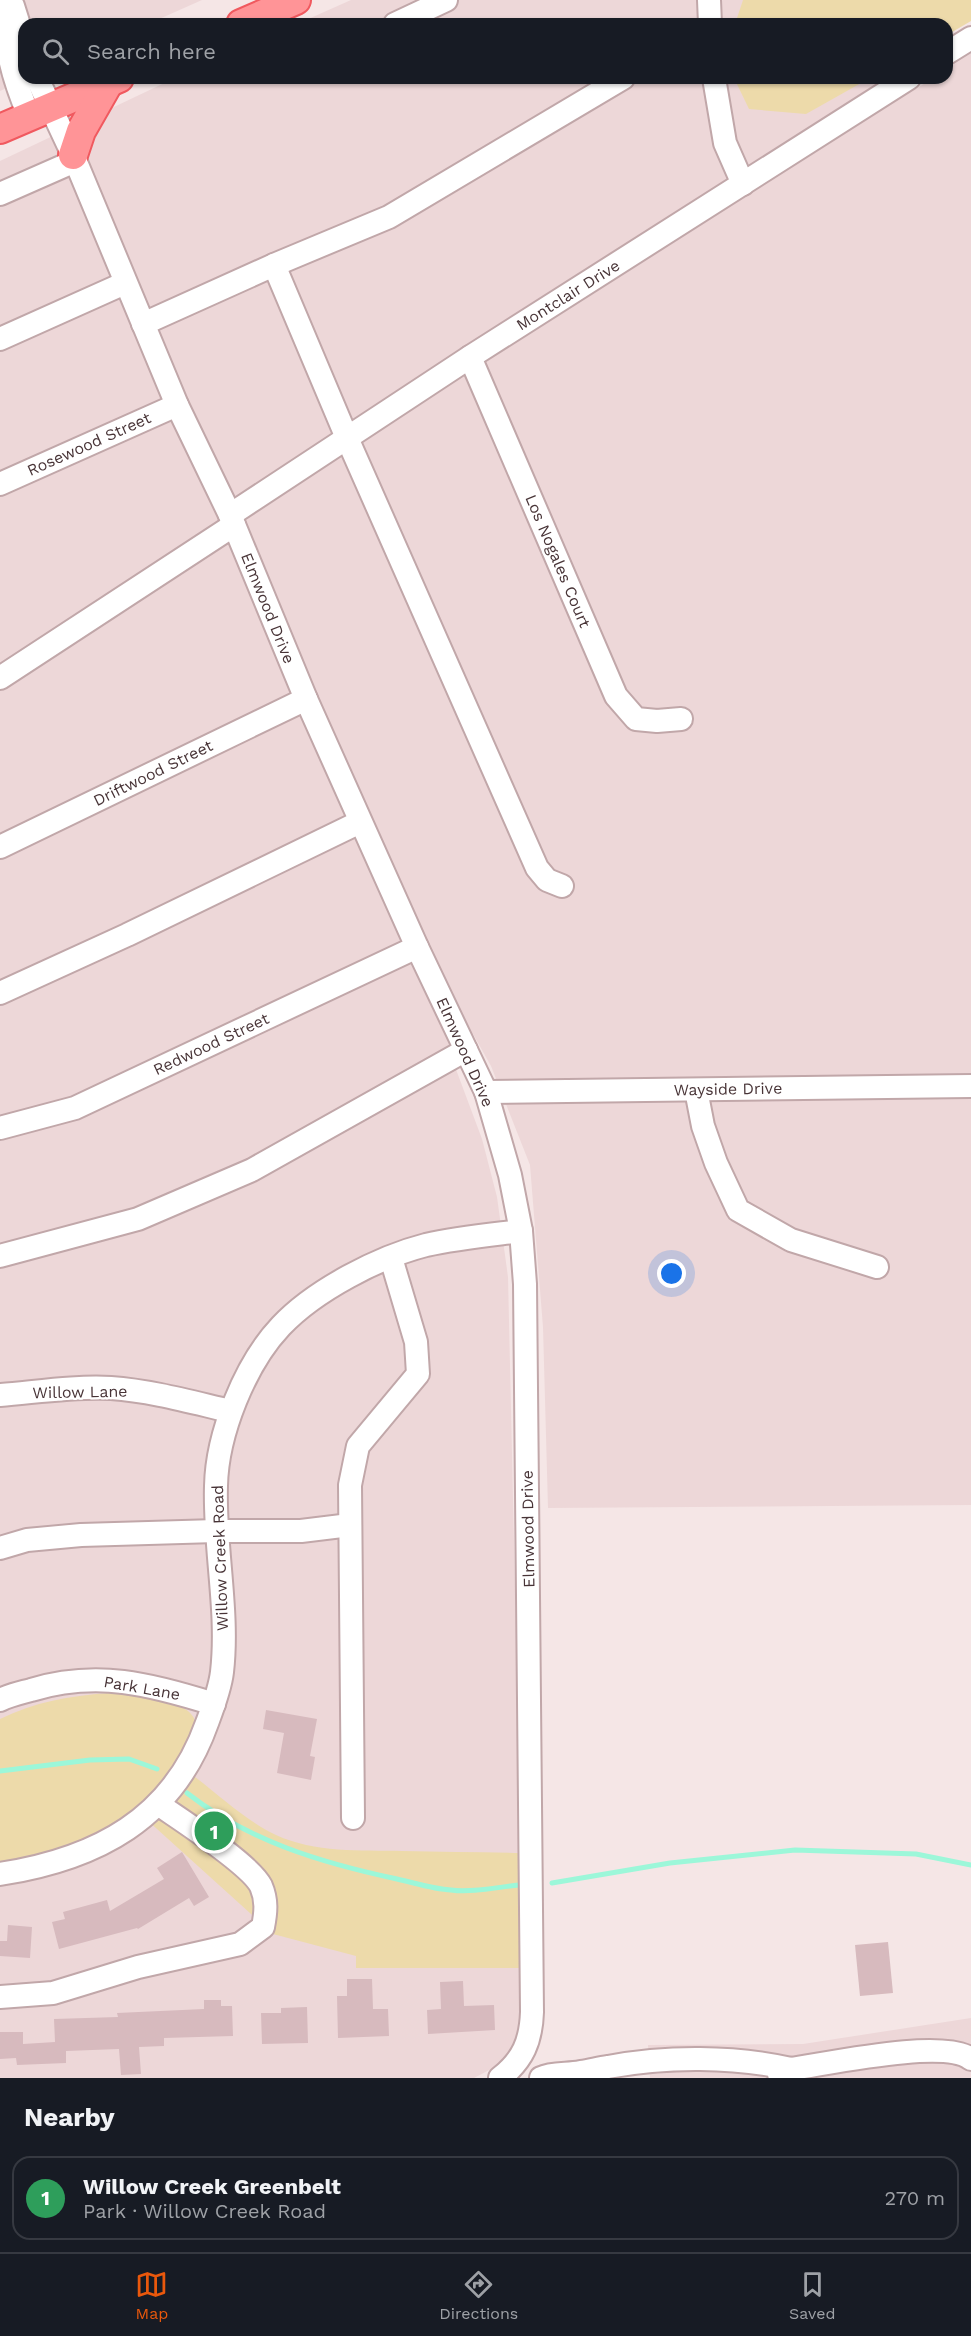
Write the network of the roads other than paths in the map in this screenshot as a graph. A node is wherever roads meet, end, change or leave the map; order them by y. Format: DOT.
graph roads {
  1 [pos="10,0"];
  2 [pos="296,0"];
  3 [pos="446,0"];
  4 [pos="255,18"];
  5 [pos="408,18"];
  6 [pos="18,23"];
  7 [pos="971,38"];
  8 [pos="953,49"];
  9 [pos="38,84"];
  10 [pos="104,84"];
  11 [pos="111,84"];
  12 [pos="613,84"];
  13 [pos="715,84"];
  14 [pos="900,84"];
  15 [pos="40,111"];
  16 [pos="0,129"];
  17 [pos="74,158"];
  18 [pos="743,184"];
  19 [pos="0,194"];
  20 [pos="274,265"];
  21 [pos="125,283"];
  22 [pos="143,324"];
  23 [pos="0,339"];
  24 [pos="470,357"];
  25 [pos="177,405"];
  26 [pos="347,438"];
  27 [pos="0,484"];
  28 [pos="232,520"];
  29 [pos="0,678"];
  30 [pos="306,699"];
  31 [pos="681,719"];
  32 [pos="360,822"];
  33 [pos="0,848"];
  34 [pos="562,886"];
  35 [pos="417,947"];
  36 [pos="0,993"];
  37 [pos="466,1050"];
  38 [pos="971,1086"];
  39 [pos="696,1090"];
  40 [pos="486,1092"];
  41 [pos="0,1128"];
  42 [pos="521,1231"];
  43 [pos="0,1256"];
  44 [pos="391,1258"];
  45 [pos="877,1267"];
  46 [pos="0,1395"];
  47 [pos="230,1411"];
  48 [pos="350,1525"];
  49 [pos="216,1531"];
  50 [pos="0,1548"];
  51 [pos="0,1700"];
  52 [pos="214,1704"];
  53 [pos="158,1804"];
  54 [pos="353,1818"];
  55 [pos="0,1874"];
  56 [pos="0,1997"];
  57 [pos="971,2059"];
  58 [pos="639,2071"];
  59 [pos="602,2073"];
  60 [pos="781,2073"];
  61 [pos="512,2075"];
  62 [pos="541,2078"];
  1 -- 6 [label="street"];
  1 -- 15 [label="street"];
  2 -- 4 [label="main road"];
  3 -- 5 [label="street"];
  7 -- 8 [label="street"];
  9 -- 15 [label="street"];
  10 -- 15 [label="main road"];
  11 -- 17 [label="main road"];
  12 -- 20 [label="street"];
  13 -- 18 [label="street"];
  14 -- 18 [label="street, Montclair Drive"];
  15 -- 16 [label="main road"];
  15 -- 17 [label="street, Elmwood Drive"];
  17 -- 19 [label="street"];
  17 -- 21 [label="street, Elmwood Drive"];
  18 -- 24 [label="street, Montclair Drive"];
  20 -- 22 [label="street"];
  20 -- 26 [label="street"];
  21 -- 22 [label="street, Elmwood Drive"];
  21 -- 23 [label="street"];
  22 -- 25 [label="street, Elmwood Drive"];
  24 -- 26 [label="street, Montclair Drive"];
  24 -- 31 [label="street, Los Nogales Court"];
  25 -- 27 [label="street, Rosewood Street"];
  25 -- 28 [label="street, Elmwood Drive"];
  26 -- 28 [label="street, Montclair Drive"];
  26 -- 34 [label="street"];
  28 -- 29 [label="street, Montclair Drive"];
  28 -- 30 [label="street, Elmwood Drive"];
  30 -- 32 [label="street, Elmwood Drive"];
  30 -- 33 [label="street, Driftwood Street"];
  32 -- 35 [label="street, Elmwood Drive"];
  32 -- 36 [label="street"];
  35 -- 37 [label="street, Elmwood Drive"];
  35 -- 41 [label="street, Redwood Street"];
  37 -- 40 [label="street, Elmwood Drive"];
  37 -- 43 [label="street"];
  38 -- 39 [label="street, Wayside Drive"];
  39 -- 40 [label="street, Wayside Drive"];
  39 -- 45 [label="street"];
  40 -- 42 [label="street, Elmwood Drive"];
  42 -- 44 [label="street, Willow Creek Road"];
  42 -- 61 [label="street, Elmwood Drive"];
  44 -- 47 [label="street, Willow Creek Road"];
  44 -- 48 [label="street"];
  46 -- 47 [label="street, Willow Lane"];
  47 -- 49 [label="street, Willow Creek Road"];
  48 -- 49 [label="street"];
  48 -- 54 [label="street"];
  49 -- 50 [label="street"];
  49 -- 52 [label="street, Willow Creek Road"];
  51 -- 52 [label="street, Park Lane"];
  52 -- 53 [label="street, Willow Creek Road"];
  53 -- 55 [label="street, Willow Creek Road"];
  53 -- 56 [label="street"];
  57 -- 60 [label="street"];
  58 -- 59 [label="street"];
  58 -- 60 [label="street"];
  59 -- 62 [label="street"];
}
